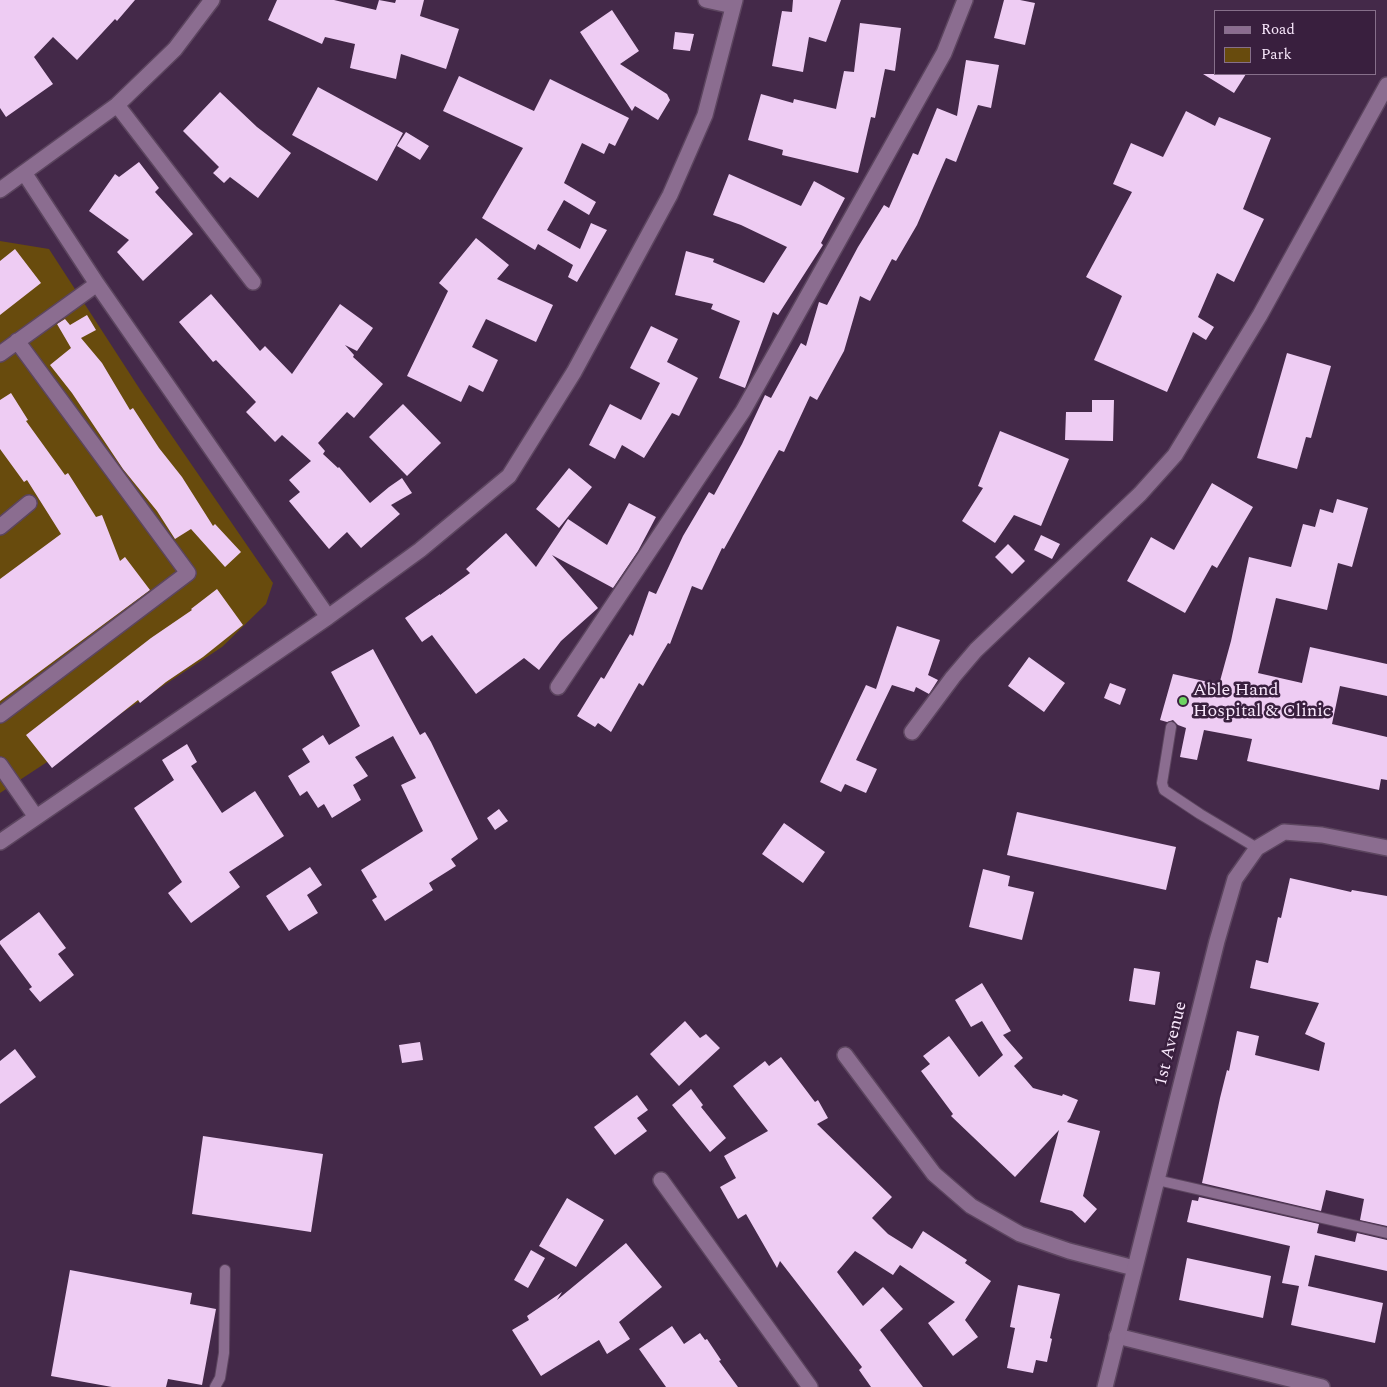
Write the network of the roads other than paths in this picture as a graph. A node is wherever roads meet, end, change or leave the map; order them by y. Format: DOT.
graph roads {
  1 [pos="212,0"];
  2 [pos="706,0"];
  3 [pos="965,0"];
  4 [pos="734,3"];
  5 [pos="1387,85"];
  6 [pos="117,105"];
  7 [pos="25,174"];
  8 [pos="2,184"];
  9 [pos="253,282"];
  10 [pos="97,284"];
  11 [pos="17,341"];
  12 [pos="0,354"];
  13 [pos="29,503"];
  14 [pos="0,527"];
  15 [pos="328,617"];
  16 [pos="558,686"];
  17 [pos="0,715"];
  18 [pos="1171,727"];
  19 [pos="912,732"];
  20 [pos="0,766"];
  21 [pos="36,817"];
  22 [pos="0,842"];
  23 [pos="1257,848"];
  24 [pos="1387,848"];
  25 [pos="845,1055"];
  26 [pos="660,1180"];
  27 [pos="1156,1180"];
  28 [pos="1387,1233"];
  29 [pos="1134,1268"];
  30 [pos="225,1270"];
  31 [pos="1117,1336"];
  32 [pos="215,1387"];
  33 [pos="810,1387"];
  34 [pos="1105,1387"];
  35 [pos="1322,1387"];
  1 -- 6 [label="street"];
  2 -- 4 [label="street"];
  3 -- 16 [label="street"];
  4 -- 15 [label="street"];
  5 -- 19 [label="street"];
  6 -- 7 [label="street"];
  6 -- 9 [label="street"];
  7 -- 8 [label="street"];
  7 -- 10 [label="street"];
  10 -- 11 [label="street"];
  10 -- 15 [label="street"];
  11 -- 12 [label="street"];
  11 -- 17 [label="street"];
  13 -- 14 [label="street"];
  15 -- 21 [label="street"];
  18 -- 23 [label="lane"];
  20 -- 21 [label="street"];
  21 -- 22 [label="street"];
  23 -- 24 [label="street, 1st Avenue"];
  23 -- 27 [label="street, 1st Avenue"];
  25 -- 29 [label="street"];
  26 -- 33 [label="street"];
  27 -- 28 [label="lane"];
  27 -- 29 [label="street, 1st Avenue"];
  29 -- 31 [label="street, 1st Avenue"];
  30 -- 32 [label="lane"];
  31 -- 34 [label="street, 1st Avenue"];
  31 -- 35 [label="street"];
}
